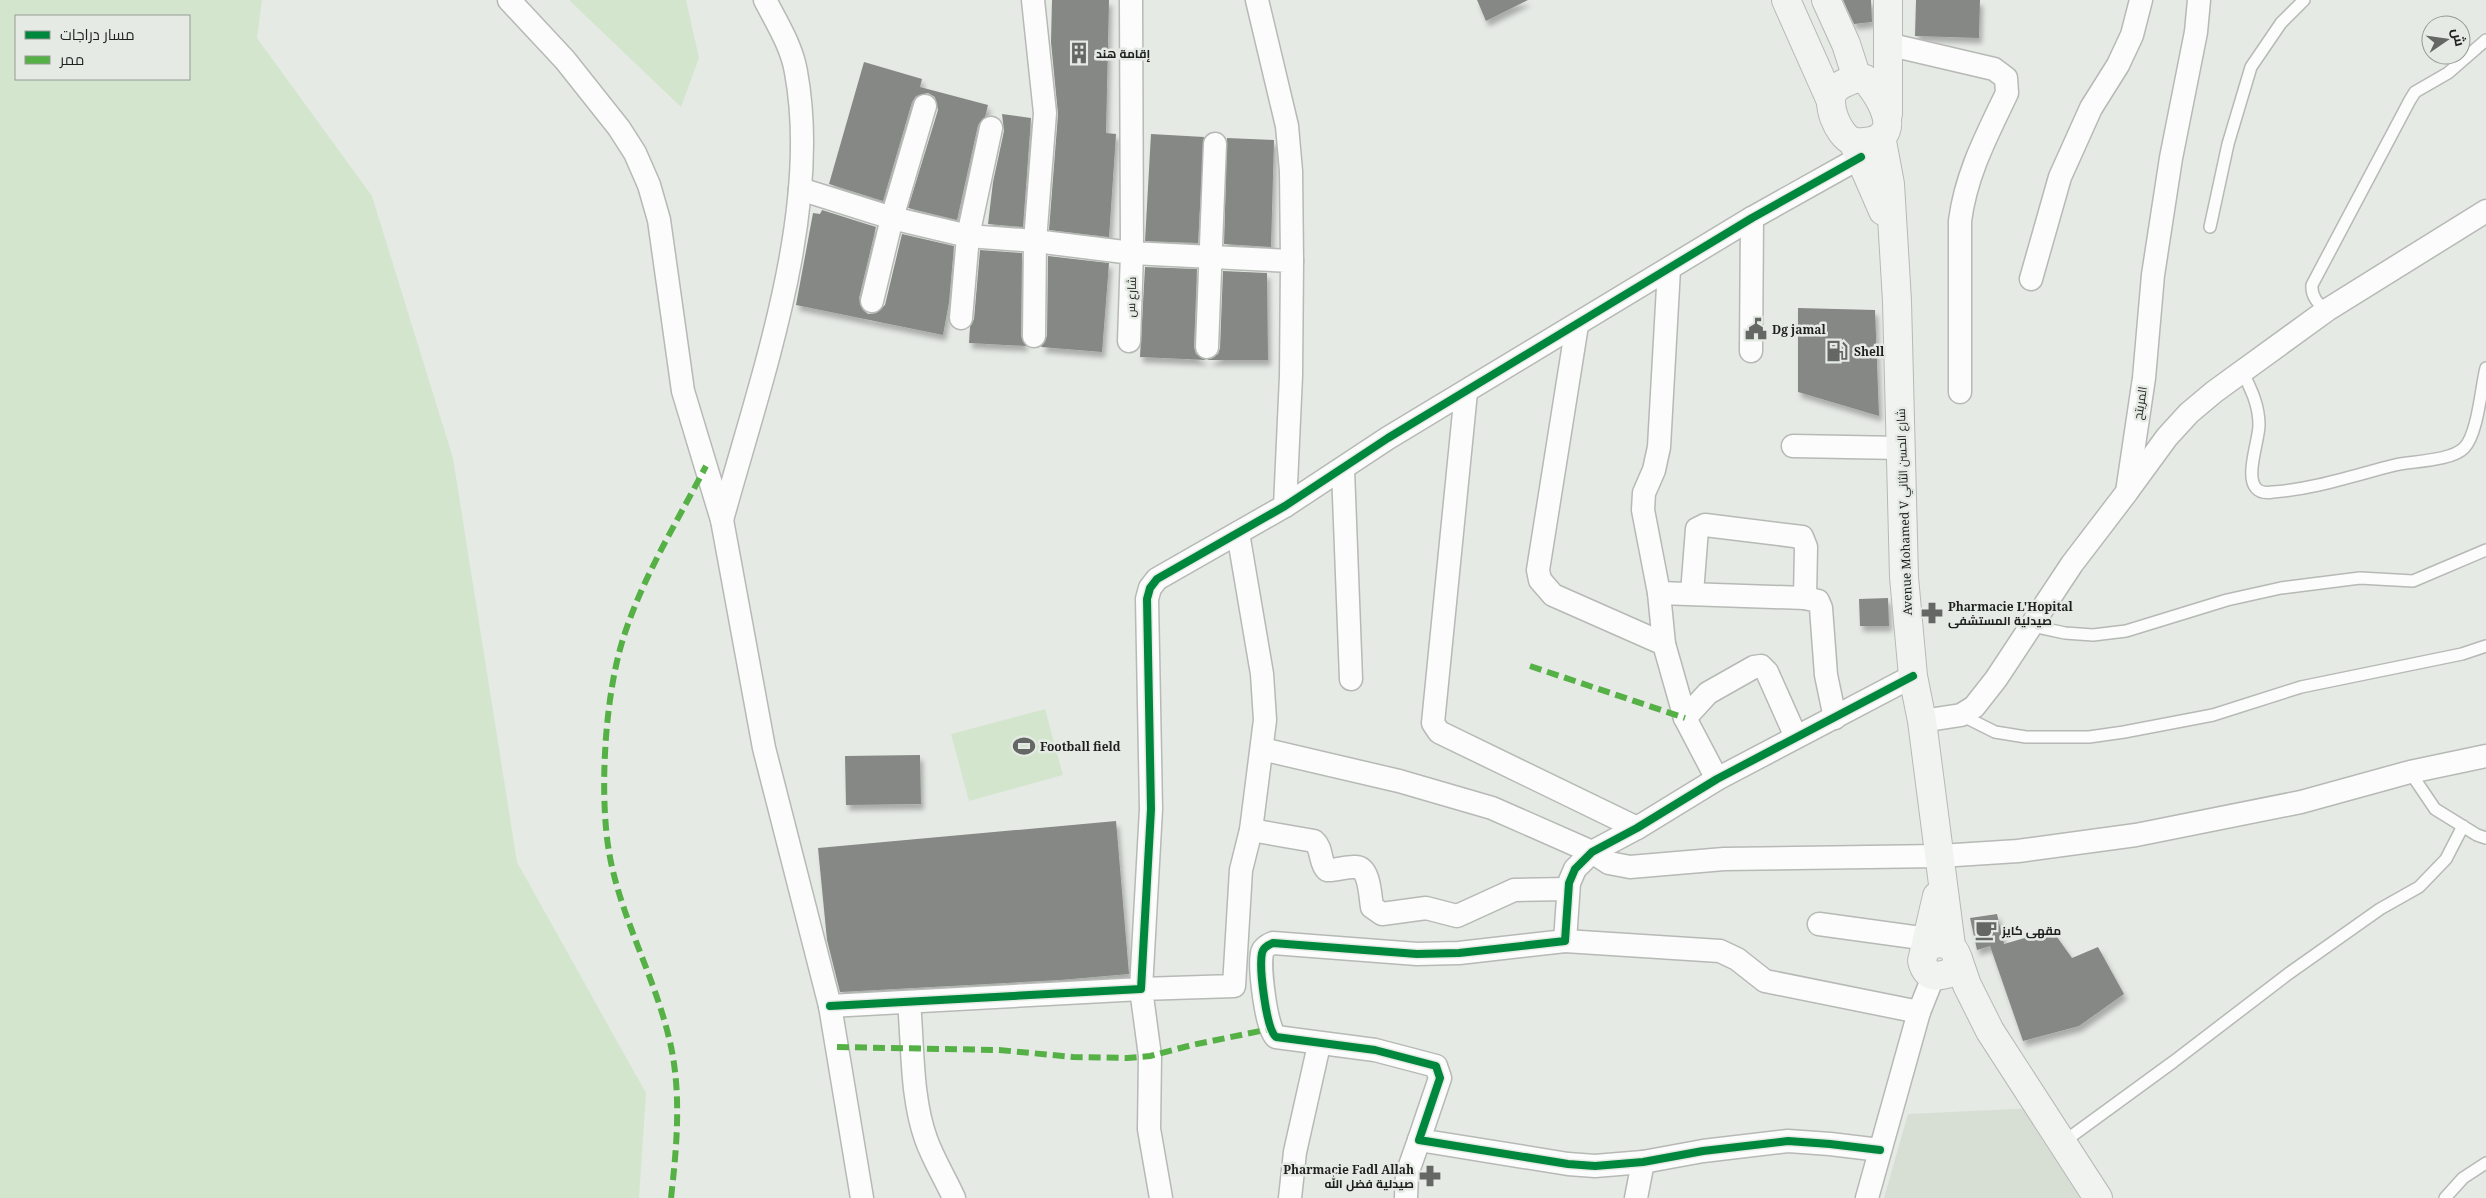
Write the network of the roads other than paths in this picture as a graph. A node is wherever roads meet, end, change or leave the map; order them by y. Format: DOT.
graph roads {
  1 [pos="509,0"];
  2 [pos="765,0"];
  3 [pos="1033,0"];
  4 [pos="1131,0"];
  5 [pos="1257,0"];
  6 [pos="1786,0"];
  7 [pos="1826,0"];
  8 [pos="1888,0"];
  9 [pos="2141,0"];
  10 [pos="2199,0"];
  11 [pos="2304,0"];
  12 [pos="2486,40"];
  13 [pos="1887,44"];
  14 [pos="1861,78"];
  15 [pos="1830,99"];
  16 [pos="925,106"];
  17 [pos="1885,127"];
  18 [pos="991,128"];
  19 [pos="1215,144"];
  20 [pos="1857,149"];
  21 [pos="800,189"];
  22 [pos="2486,211"];
  23 [pos="892,218"];
  24 [pos="1752,218"];
  25 [pos="2210,227"];
  26 [pos="1892,234"];
  27 [pos="968,236"];
  28 [pos="1035,241"];
  29 [pos="1132,253"];
  30 [pos="1209,257"];
  31 [pos="1292,261"];
  32 [pos="1669,269"];
  33 [pos="2031,279"];
  34 [pos="872,301"];
  35 [pos="2327,310"];
  36 [pos="961,318"];
  37 [pos="1577,325"];
  38 [pos="1034,336"];
  39 [pos="1129,341"];
  40 [pos="1207,347"];
  41 [pos="1751,352"];
  42 [pos="2486,368"];
  43 [pos="2242,371"];
  44 [pos="1466,392"];
  45 [pos="1960,392"];
  46 [pos="1793,446"];
  47 [pos="1901,448"];
  48 [pos="1343,470"];
  49 [pos="2126,492"];
  50 [pos="1286,506"];
  51 [pos="722,520"];
  52 [pos="1238,533"];
  53 [pos="2486,550"];
  54 [pos="1659,592"];
  55 [pos="1692,593"];
  56 [pos="1805,598"];
  57 [pos="2032,626"];
  58 [pos="1664,644"];
  59 [pos="2486,646"];
  60 [pos="1913,676"];
  61 [pos="1351,679"];
  62 [pos="1961,715"];
  63 [pos="1685,718"];
  64 [pos="1835,718"];
  65 [pos="1922,721"];
  66 [pos="1796,737"];
  67 [pos="1262,749"];
  68 [pos="2486,756"];
  69 [pos="2410,772"];
  70 [pos="1717,779"];
  71 [pos="2463,826"];
  72 [pos="1637,828"];
  73 [pos="1251,830"];
  74 [pos="2486,838"];
  75 [pos="1592,852"];
  76 [pos="1940,867"];
  77 [pos="1568,889"];
  78 [pos="1819,924"];
  79 [pos="1565,941"];
  80 [pos="1941,948"];
  81 [pos="1935,977"];
  82 [pos="1141,989"];
  83 [pos="909,1002"];
  84 [pos="830,1006"];
  85 [pos="1919,1012"];
  86 [pos="1990,1031"];
  87 [pos="1319,1045"];
  88 [pos="1419,1140"];
  89 [pos="2062,1143"];
  90 [pos="1880,1150"];
  91 [pos="1643,1162"];
  92 [pos="2486,1163"];
  93 [pos="862,1198"];
  94 [pos="954,1198"];
  95 [pos="1162,1198"];
  96 [pos="1290,1198"];
  97 [pos="1406,1198"];
  98 [pos="1636,1198"];
  99 [pos="1867,1198"];
  100 [pos="2098,1198"];
  101 [pos="2445,1198"];
  1 -- 51 [label="street"];
  2 -- 21 [label="street"];
  3 -- 28 [label="street"];
  4 -- 29 [label="street, شارع س"];
  5 -- 31 [label="street"];
  6 -- 15 [label="main road"];
  7 -- 14 [label="main road"];
  8 -- 13 [label="main road"];
  9 -- 33 [label="street"];
  10 -- 49 [label="street, المريتح"];
  11 -- 25 [label="lane"];
  12 -- 35 [label="lane"];
  13 -- 14 [label="main road"];
  13 -- 17 [label="main road"];
  13 -- 45 [label="street"];
  14 -- 15 [label="main road"];
  14 -- 17 [label="main road"];
  15 -- 20 [label="main road"];
  16 -- 23 [label="street"];
  17 -- 20 [label="main road"];
  17 -- 26 [label="main road, Avenue Mohamed V شارع الحسن الثاني"];
  18 -- 27 [label="street"];
  19 -- 30 [label="street"];
  20 -- 24 [label="street"];
  20 -- 26 [label="main road, Avenue Mohamed V شارع الحسن الثاني"];
  21 -- 23 [label="street"];
  21 -- 51 [label="street"];
  22 -- 35 [label="street"];
  23 -- 27 [label="street"];
  23 -- 34 [label="street"];
  24 -- 32 [label="street"];
  24 -- 41 [label="street"];
  26 -- 47 [label="main road, Avenue Mohamed V شارع الحسن الثاني"];
  27 -- 28 [label="street"];
  27 -- 36 [label="street"];
  28 -- 29 [label="street"];
  28 -- 38 [label="street"];
  29 -- 30 [label="street"];
  29 -- 39 [label="street, شارع س"];
  30 -- 31 [label="street"];
  30 -- 40 [label="street"];
  31 -- 50 [label="street"];
  32 -- 37 [label="street"];
  32 -- 54 [label="street"];
  35 -- 43 [label="street"];
  37 -- 44 [label="street"];
  37 -- 58 [label="street"];
  42 -- 43 [label="lane"];
  43 -- 49 [label="street"];
  44 -- 48 [label="street"];
  44 -- 72 [label="street"];
  46 -- 47 [label="street"];
  47 -- 60 [label="main road, Avenue Mohamed V شارع الحسن الثاني"];
  48 -- 50 [label="street"];
  48 -- 61 [label="street"];
  49 -- 57 [label="street, المريتح"];
  50 -- 52 [label="street"];
  51 -- 84 [label="street"];
  52 -- 67 [label="street"];
  52 -- 82 [label="street"];
  53 -- 57 [label="lane"];
  54 -- 55 [label="street"];
  54 -- 58 [label="street"];
  55 -- 56 [label="street"];
  55 -- 56 [label="street"];
  56 -- 64 [label="street"];
  57 -- 62 [label="street, المريتح"];
  58 -- 63 [label="street"];
  59 -- 62 [label="lane"];
  60 -- 64 [label="street"];
  60 -- 65 [label="main road, Avenue Mohamed V شارع الحسن الثاني"];
  62 -- 65 [label="street"];
  63 -- 66 [label="street"];
  63 -- 70 [label="street"];
  64 -- 66 [label="street"];
  65 -- 76 [label="main road, Avenue Mohamed V شارع الحسن الثاني"];
  66 -- 70 [label="street"];
  67 -- 73 [label="street"];
  67 -- 75 [label="street"];
  68 -- 69 [label="street"];
  69 -- 71 [label="lane"];
  69 -- 76 [label="street"];
  70 -- 72 [label="street"];
  71 -- 74 [label="lane"];
  71 -- 89 [label="lane"];
  72 -- 75 [label="street"];
  73 -- 77 [label="street"];
  73 -- 82 [label="street"];
  75 -- 76 [label="street"];
  75 -- 77 [label="street"];
  76 -- 80 [label="main road, Avenue Mohamed V شارع الحسن الثاني"];
  77 -- 79 [label="street"];
  78 -- 80 [label="street"];
  79 -- 85 [label="street"];
  79 -- 87 [label="street"];
  80 -- 81 [label="main road, Avenue Mohamed V شارع الحسن الثاني"];
  80 -- 86 [label="main road"];
  81 -- 85 [label="street"];
  81 -- 86 [label="main road"];
  82 -- 83 [label="street"];
  82 -- 95 [label="street"];
  83 -- 84 [label="street"];
  83 -- 94 [label="street"];
  84 -- 93 [label="street"];
  85 -- 90 [label="street"];
  86 -- 89 [label="main road"];
  87 -- 88 [label="street"];
  87 -- 96 [label="street"];
  88 -- 91 [label="street"];
  88 -- 97 [label="street"];
  89 -- 100 [label="main road"];
  90 -- 91 [label="street"];
  90 -- 99 [label="street"];
  91 -- 98 [label="street"];
  92 -- 101 [label="lane"];
}
